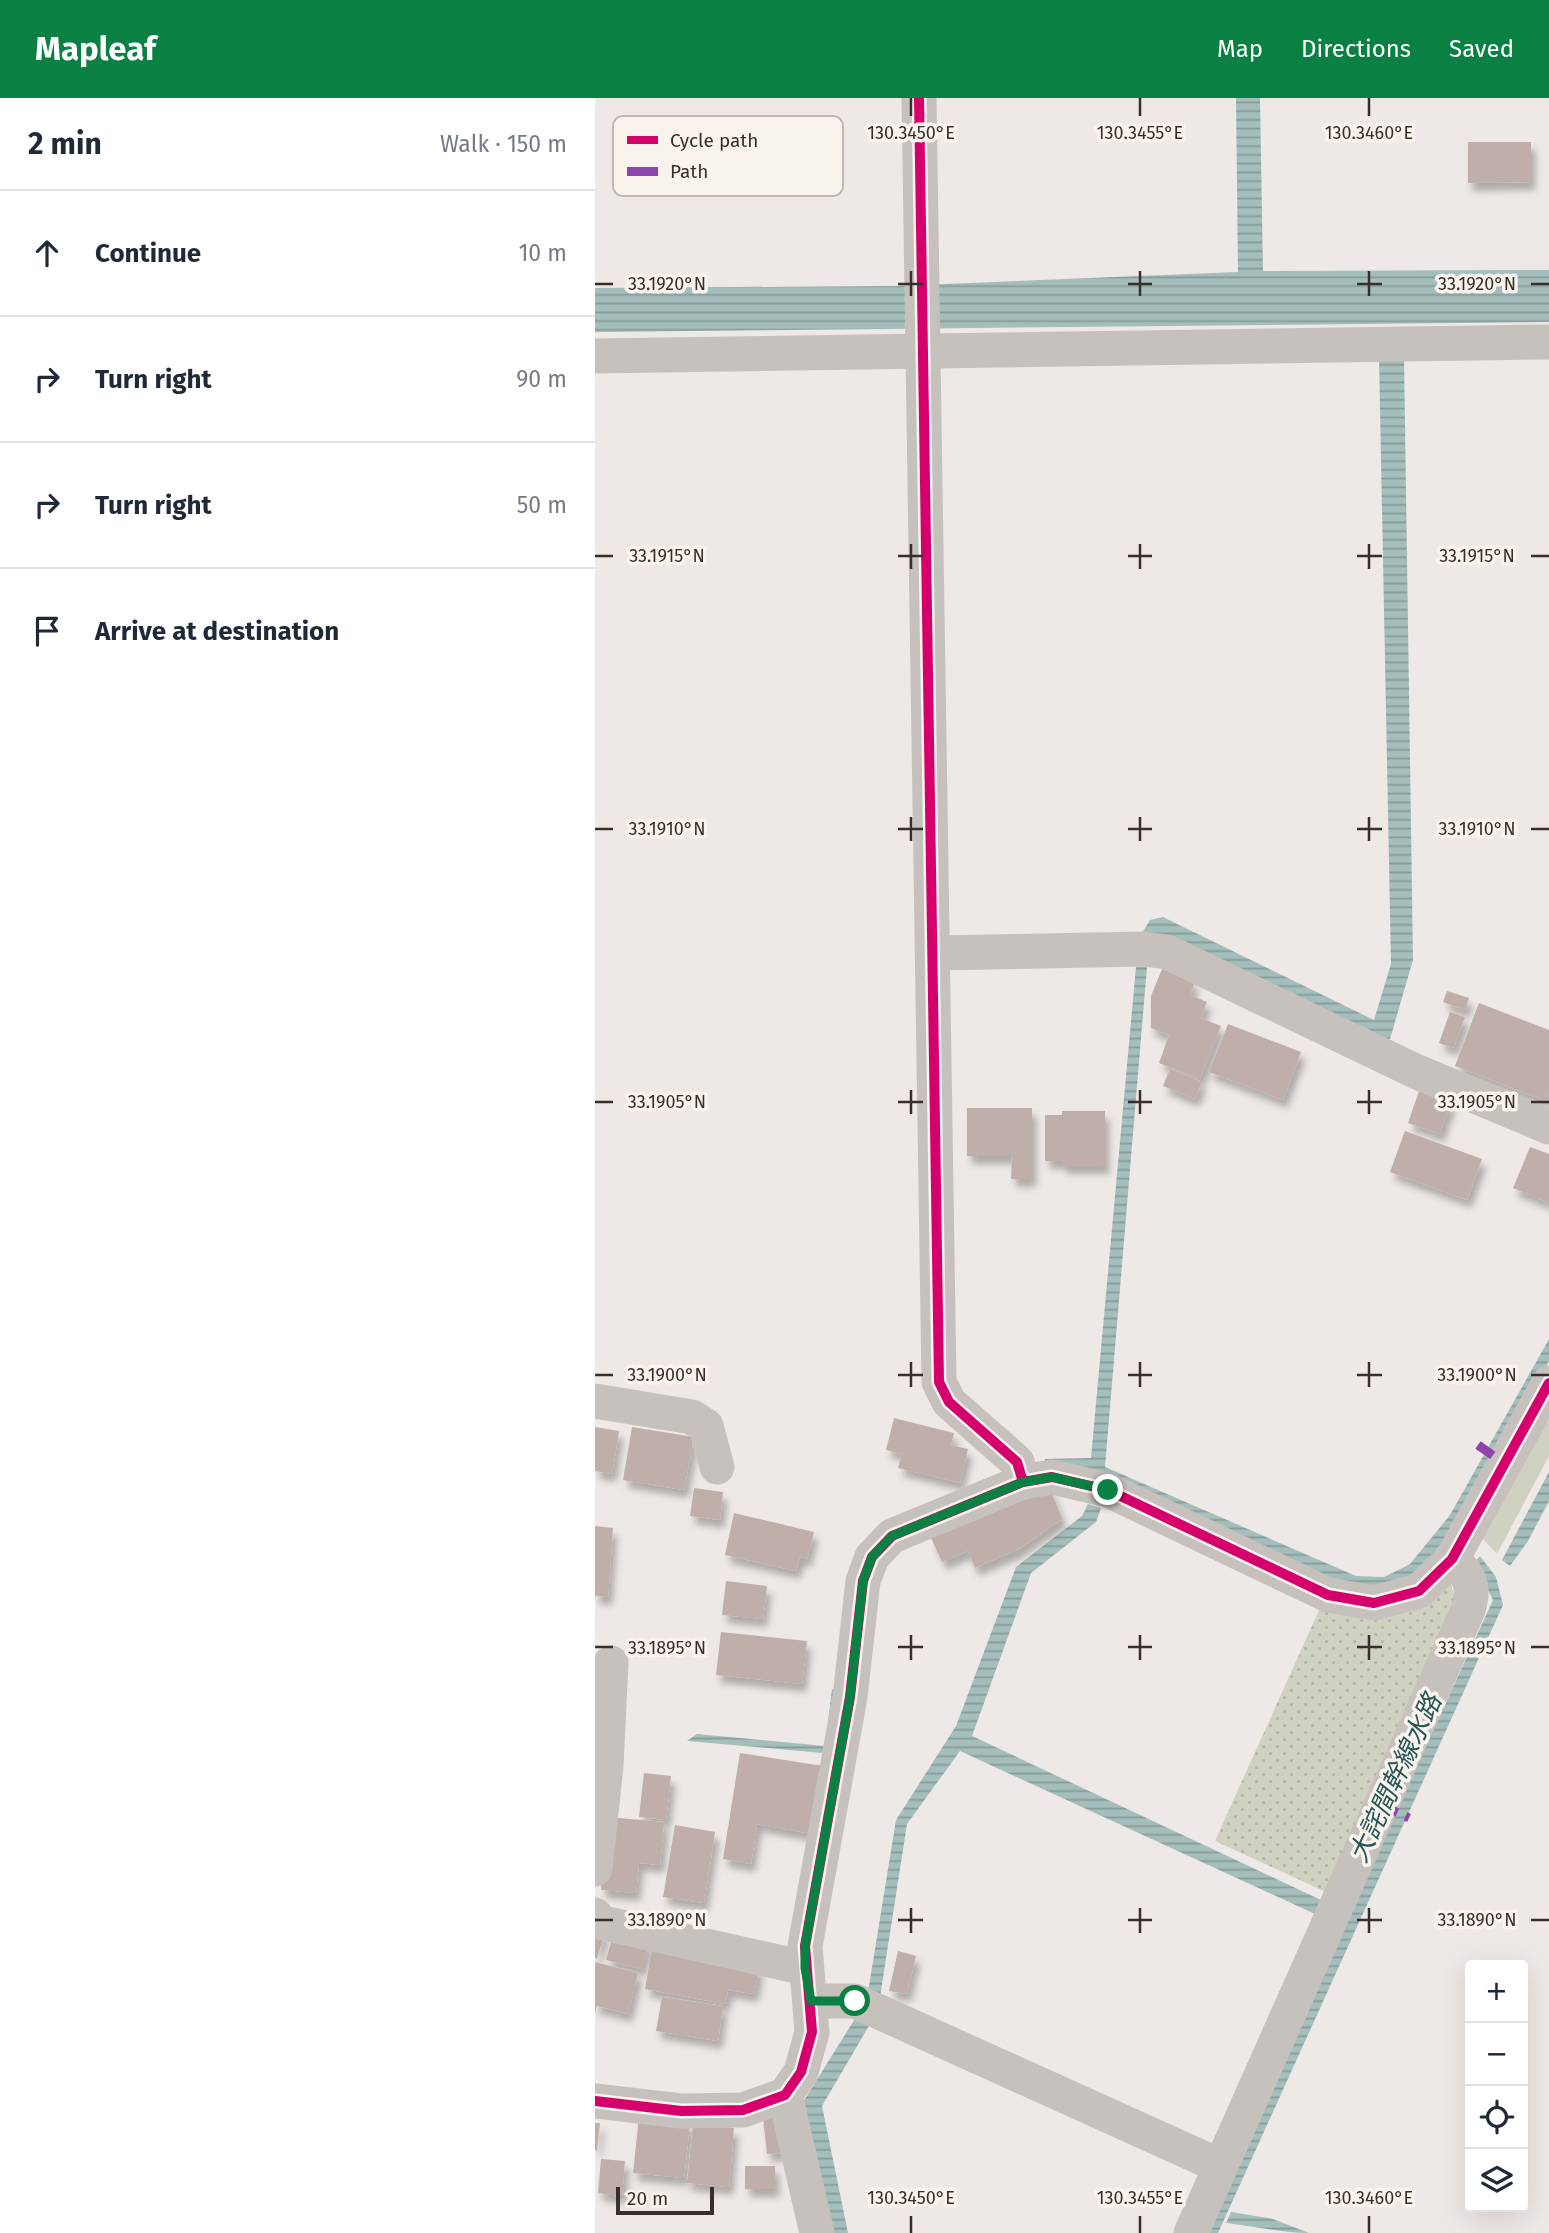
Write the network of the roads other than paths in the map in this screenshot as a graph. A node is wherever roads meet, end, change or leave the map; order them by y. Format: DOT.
graph roads {
  1 [pos="919,98"];
  2 [pos="1549,342"];
  3 [pos="923,346"];
  4 [pos="595,356"];
  5 [pos="935,953"];
  6 [pos="1549,1128"];
  7 [pos="1549,1383"];
  8 [pos="595,1401"];
  9 [pos="717,1467"];
  10 [pos="1023,1482"];
  11 [pos="1452,1559"];
  12 [pos="611,1663"];
  13 [pos="595,1869"];
  14 [pos="595,1915"];
  15 [pos="808,1984"];
  16 [pos="785,2095"];
  17 [pos="595,2101"];
  18 [pos="1220,2166"];
  19 [pos="817,2233"];
  20 [pos="1191,2233"];
  1 -- 3 [label="street"];
  2 -- 3 [label="street"];
  3 -- 4 [label="street"];
  3 -- 5 [label="street"];
  5 -- 6 [label="street"];
  5 -- 10 [label="street"];
  7 -- 11 [label="street"];
  8 -- 9 [label="street"];
  10 -- 11 [label="street"];
  10 -- 15 [label="street"];
  11 -- 18 [label="street"];
  12 -- 13 [label="street"];
  14 -- 15 [label="street"];
  15 -- 16 [label="street"];
  15 -- 18 [label="street"];
  16 -- 17 [label="street"];
  16 -- 19 [label="street"];
  18 -- 20 [label="street"];
}
